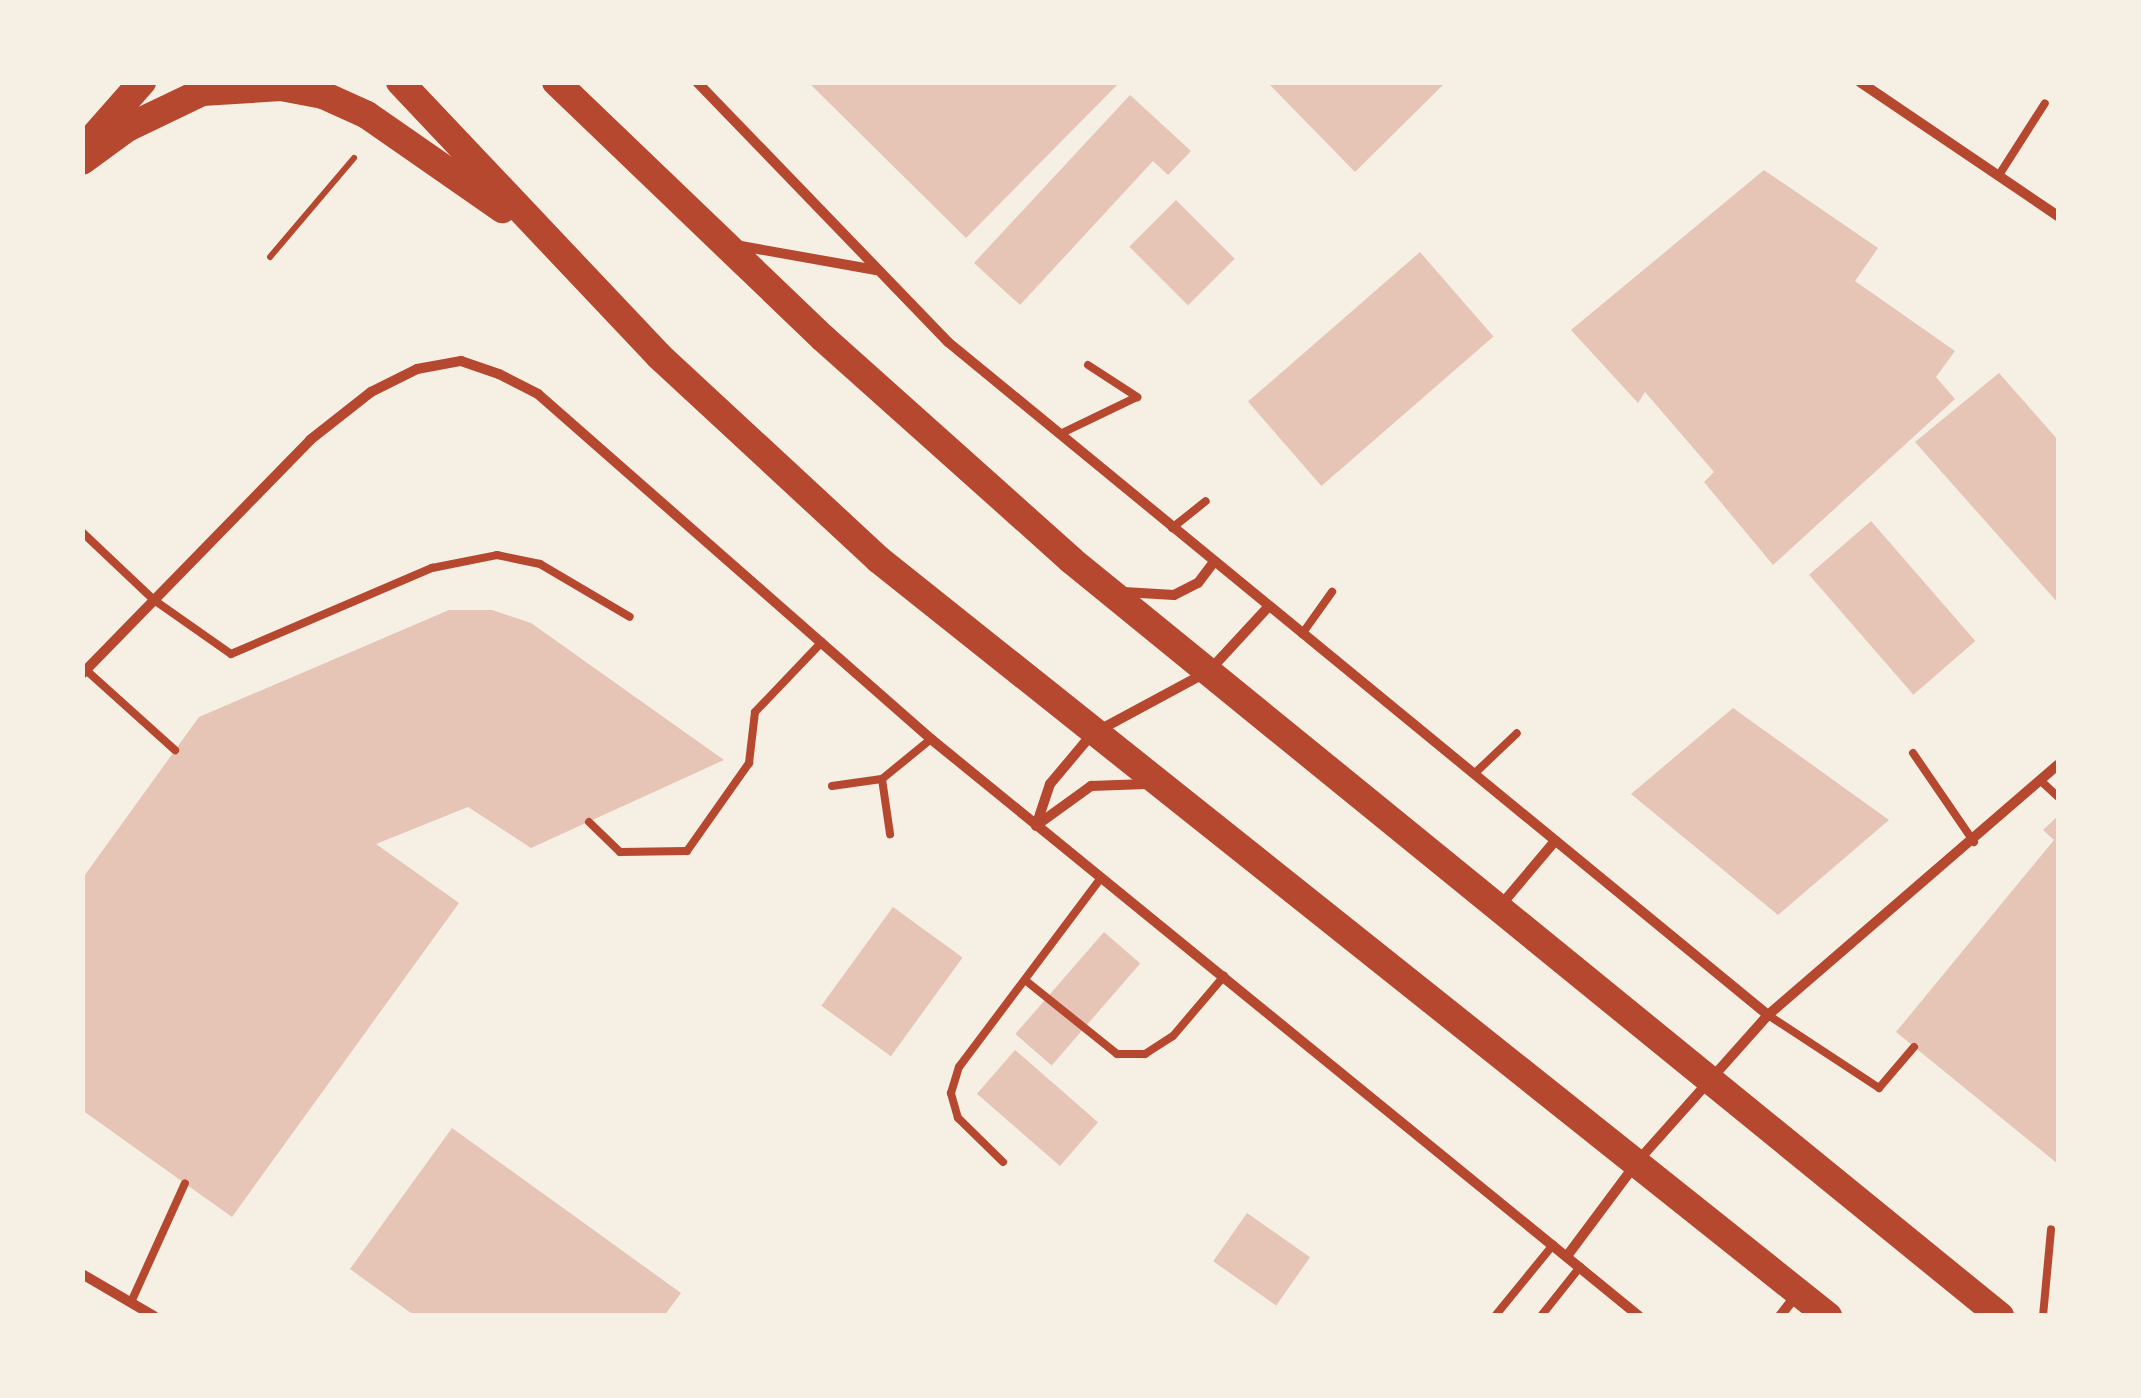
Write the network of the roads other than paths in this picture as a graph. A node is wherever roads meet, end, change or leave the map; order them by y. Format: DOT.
graph roads {
  1 [pos="142,82"];
  2 [pos="400,82"];
  3 [pos="556,82"];
  4 [pos="697,82"];
  5 [pos="1860,82"];
  6 [pos="2045,103"];
  7 [pos="82,150"];
  8 [pos="82,161"];
  9 [pos="1999,176"];
  10 [pos="2058,216"];
  11 [pos="720,238"];
  12 [pos="550,243"];
  13 [pos="881,272"];
  14 [pos="1088,365"];
  15 [pos="1060,434"];
  16 [pos="1206,501"];
  17 [pos="1172,528"];
  18 [pos="82,532"];
  19 [pos="1214,562"];
  20 [pos="1098,582"];
  21 [pos="1332,592"];
  22 [pos="154,600"];
  23 [pos="1268,607"];
  24 [pos="630,617"];
  25 [pos="1302,634"];
  26 [pos="822,642"];
  27 [pos="1209,671"];
  28 [pos="84,672"];
  29 [pos="1517,733"];
  30 [pos="1092,734"];
  31 [pos="931,740"];
  32 [pos="175,750"];
  33 [pos="1913,752"];
  34 [pos="2058,765"];
  35 [pos="1474,774"];
  36 [pos="882,779"];
  37 [pos="2042,780"];
  38 [pos="832,786"];
  39 [pos="1163,788"];
  40 [pos="2058,797"];
  41 [pos="589,822"];
  42 [pos="1036,826"];
  43 [pos="890,834"];
  44 [pos="1555,841"];
  45 [pos="1974,842"];
  46 [pos="1101,878"];
  47 [pos="1501,906"];
  48 [pos="1224,976"];
  49 [pos="1024,980"];
  50 [pos="1768,1015"];
  51 [pos="1914,1047"];
  52 [pos="1713,1080"];
  53 [pos="1003,1162"];
  54 [pos="1637,1162"];
  55 [pos="184,1183"];
  56 [pos="2051,1229"];
  57 [pos="1553,1245"];
  58 [pos="1567,1256"];
  59 [pos="1580,1267"];
  60 [pos="82,1274"];
  61 [pos="1799,1292"];
  62 [pos="132,1300"];
  63 [pos="154,1316"];
  64 [pos="1495,1316"];
  65 [pos="1541,1316"];
  66 [pos="1640,1316"];
  67 [pos="1780,1316"];
  68 [pos="1828,1316"];
  69 [pos="2000,1316"];
  70 [pos="2043,1316"];
  1 -- 7 [label="highway"];
  2 -- 12 [label="highway"];
  3 -- 11 [label="highway"];
  4 -- 13 [label="street"];
  5 -- 9 [label="street"];
  6 -- 9 [label="lane"];
  8 -- 12 [label="highway"];
  9 -- 10 [label="street"];
  11 -- 13 [label="street"];
  11 -- 20 [label="highway"];
  12 -- 30 [label="highway"];
  13 -- 15 [label="street"];
  14 -- 15 [label="lane"];
  15 -- 17 [label="street"];
  16 -- 17 [label="lane"];
  17 -- 19 [label="street"];
  18 -- 22 [label="lane"];
  19 -- 20 [label="street"];
  19 -- 23 [label="street"];
  20 -- 27 [label="highway"];
  21 -- 25 [label="lane"];
  22 -- 24 [label="lane"];
  22 -- 26 [label="street"];
  22 -- 28 [label="street"];
  23 -- 25 [label="street"];
  23 -- 27 [label="street"];
  25 -- 35 [label="street"];
  26 -- 31 [label="street"];
  26 -- 41 [label="lane"];
  27 -- 30 [label="street"];
  27 -- 47 [label="highway"];
  28 -- 32 [label="lane"];
  29 -- 35 [label="lane"];
  30 -- 39 [label="highway"];
  30 -- 42 [label="street"];
  31 -- 36 [label="lane"];
  31 -- 42 [label="street"];
  33 -- 45 [label="lane"];
  34 -- 37 [label="street"];
  35 -- 44 [label="street"];
  36 -- 38 [label="lane"];
  36 -- 43 [label="lane"];
  37 -- 40 [label="lane"];
  37 -- 45 [label="street"];
  39 -- 42 [label="street"];
  39 -- 54 [label="highway"];
  42 -- 46 [label="street"];
  44 -- 47 [label="street"];
  44 -- 50 [label="street"];
  45 -- 50 [label="street"];
  46 -- 48 [label="street"];
  46 -- 49 [label="lane"];
  47 -- 52 [label="highway"];
  48 -- 49 [label="lane"];
  48 -- 57 [label="street"];
  49 -- 53 [label="lane"];
  50 -- 51 [label="lane"];
  50 -- 52 [label="street"];
  52 -- 54 [label="street"];
  52 -- 69 [label="highway"];
  54 -- 58 [label="street"];
  54 -- 61 [label="highway"];
  55 -- 62 [label="lane"];
  56 -- 70 [label="lane"];
  57 -- 58 [label="street"];
  57 -- 64 [label="lane"];
  58 -- 59 [label="street"];
  59 -- 65 [label="lane"];
  59 -- 66 [label="street"];
  60 -- 62 [label="street"];
  61 -- 67 [label="street"];
  61 -- 68 [label="highway"];
  62 -- 63 [label="street"];
}
